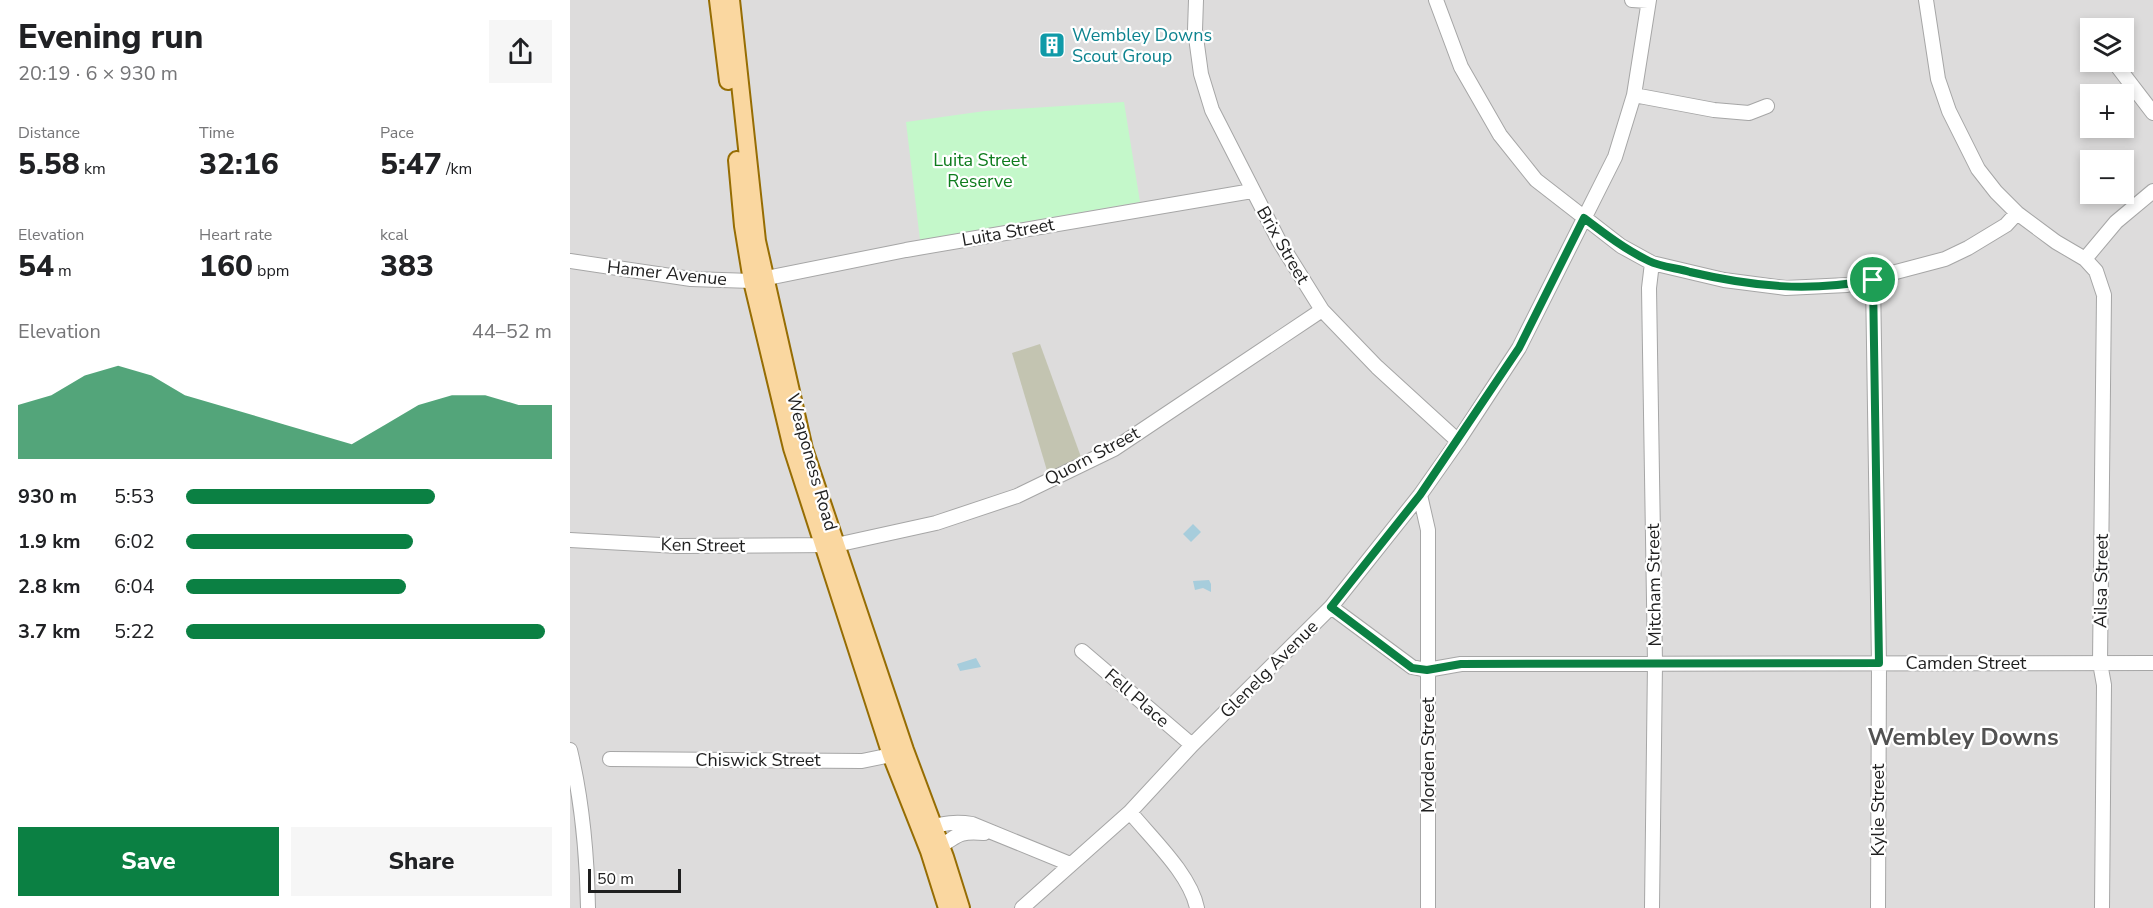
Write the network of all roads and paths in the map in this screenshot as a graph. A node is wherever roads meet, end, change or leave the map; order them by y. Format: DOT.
graph roads {
  1 [pos="718,0"];
  2 [pos="730,0"];
  3 [pos="1196,0"];
  4 [pos="1437,0"];
  5 [pos="1632,0"];
  6 [pos="1648,0"];
  7 [pos="1926,0"];
  8 [pos="2122,72"];
  9 [pos="1634,95"];
  10 [pos="1767,106"];
  11 [pos="2153,113"];
  12 [pos="1252,191"];
  13 [pos="2153,191"];
  14 [pos="2017,213"];
  15 [pos="1584,218"];
  16 [pos="2085,259"];
  17 [pos="570,261"];
  18 [pos="1652,263"];
  19 [pos="759,280"];
  20 [pos="1873,280"];
  21 [pos="1322,310"];
  22 [pos="1458,441"];
  23 [pos="1420,495"];
  24 [pos="570,540"];
  25 [pos="830,545"];
  26 [pos="1331,607"];
  27 [pos="1082,651"];
  28 [pos="1655,663"];
  29 [pos="1879,663"];
  30 [pos="2100,663"];
  31 [pos="2153,663"];
  32 [pos="1427,670"];
  33 [pos="1192,746"];
  34 [pos="570,753"];
  35 [pos="898,753"];
  36 [pos="610,759"];
  37 [pos="1130,812"];
  38 [pos="927,828"];
  39 [pos="995,835"];
  40 [pos="935,848"];
  41 [pos="1070,864"];
  42 [pos="1026,904"];
  43 [pos="588,908"];
  44 [pos="947,908"];
  45 [pos="961,908"];
  46 [pos="1010,908"];
  47 [pos="1197,908"];
  48 [pos="1428,908"];
  49 [pos="1652,908"];
  50 [pos="1878,908"];
  51 [pos="2102,908"];
  1 -- 19 [label="main road, Weaponess Road"];
  2 -- 19 [label="main road, Weaponess Road"];
  3 -- 12 [label="street, Brix Street"];
  4 -- 15 [label="street"];
  5 -- 6 [label="street"];
  6 -- 9 [label="street, Glenelg Avenue"];
  7 -- 14 [label="street"];
  8 -- 11 [label="street"];
  9 -- 10 [label="street"];
  9 -- 15 [label="street, Glenelg Avenue"];
  12 -- 19 [label="street, Luita Street"];
  12 -- 21 [label="street, Brix Street"];
  13 -- 16 [label="street"];
  14 -- 16 [label="street"];
  14 -- 20 [label="street"];
  15 -- 18 [label="street"];
  15 -- 22 [label="street, Glenelg Avenue"];
  16 -- 30 [label="street, Ailsa Street"];
  17 -- 19 [label="street, Hamer Avenue"];
  18 -- 20 [label="street"];
  18 -- 28 [label="street, Mitcham Street"];
  19 -- 25 [label="main road, Weaponess Road"];
  20 -- 29 [label="street, Kylie Street"];
  21 -- 22 [label="street, Brix Street"];
  21 -- 25 [label="street, Quorn Street"];
  22 -- 23 [label="street, Glenelg Avenue"];
  23 -- 26 [label="street, Glenelg Avenue"];
  23 -- 32 [label="street, Morden Street"];
  24 -- 25 [label="street, Ken Street"];
  25 -- 35 [label="main road, Weaponess Road"];
  26 -- 32 [label="street"];
  26 -- 33 [label="street, Glenelg Avenue"];
  27 -- 33 [label="street, Fell Place"];
  28 -- 29 [label="street, Camden Street"];
  28 -- 32 [label="street, Camden Street"];
  28 -- 49 [label="street, Mitcham Street"];
  29 -- 30 [label="street, Camden Street"];
  29 -- 50 [label="street, Kylie Street"];
  30 -- 31 [label="street, Camden Street"];
  30 -- 51 [label="street, Ailsa Street"];
  32 -- 48 [label="street, Morden Street"];
  33 -- 37 [label="street, Glenelg Avenue"];
  34 -- 43 [label="street"];
  35 -- 36 [label="street, Chiswick Street"];
  35 -- 38 [label="main road, Weaponess Road"];
  37 -- 41 [label="street, Glenelg Avenue"];
  37 -- 47 [label="street"];
  38 -- 39 [label="street"];
  38 -- 40 [label="main road, Weaponess Road"];
  39 -- 40 [label="street"];
  39 -- 41 [label="street"];
  40 -- 44 [label="main road, Weaponess Road"];
  40 -- 45 [label="main road, Weaponess Road"];
  41 -- 42 [label="street, Glenelg Avenue"];
  42 -- 46 [label="street, Glenelg Avenue"];
}
